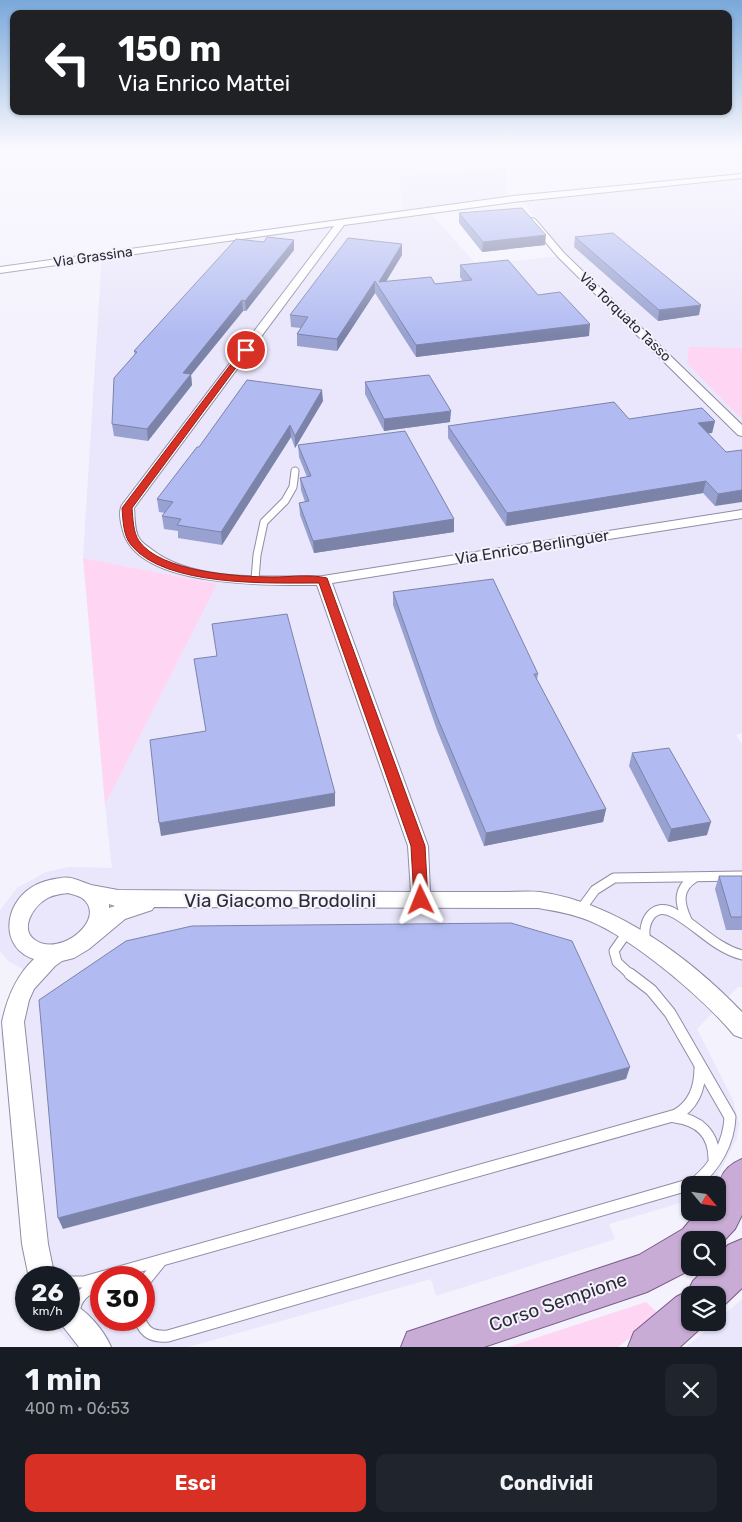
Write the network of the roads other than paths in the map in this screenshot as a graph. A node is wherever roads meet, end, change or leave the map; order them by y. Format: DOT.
graph roads {
  1 [pos="476,210"];
  2 [pos="522,210"];
  3 [pos="342,222"];
  4 [pos="3,270"];
  5 [pos="742,432"];
  6 [pos="295,472"];
  7 [pos="742,514"];
  8 [pos="255,579"];
  9 [pos="323,580"];
  10 [pos="742,876"];
  11 [pos="696,877"];
  12 [pos="92,893"];
  13 [pos="169,900"];
  14 [pos="421,900"];
  15 [pos="582,909"];
  16 [pos="689,924"];
  17 [pos="628,931"];
  18 [pos="93,934"];
  19 [pos="647,945"];
  20 [pos="57,953"];
  21 [pos="742,955"];
  22 [pos="717,1001"];
  23 [pos="742,1016"];
  24 [pos="742,1028"];
  25 [pos="700,1068"];
  26 [pos="671,1116"];
  27 [pos="728,1172"];
  28 [pos="706,1231"];
  29 [pos="681,1253"];
  30 [pos="742,1259"];
  31 [pos="162,1260"];
  32 [pos="43,1266"];
  33 [pos="155,1269"];
  34 [pos="80,1282"];
  35 [pos="716,1286"];
  36 [pos="90,1288"];
  37 [pos="80,1296"];
  38 [pos="681,1319"];
  39 [pos="80,1328"];
  40 [pos="144,1331"];
  41 [pos="97,1347"];
  42 [pos="422,1347"];
  43 [pos="649,1347"];
  1 -- 3 [label="street, Via Grassina"];
  2 -- 5 [label="street, Via Torquato Tasso"];
  3 -- 4 [label="street, Via Grassina"];
  3 -- 8 [label="street, Via Enrico Berlinguer"];
  6 -- 8 [label="lane"];
  7 -- 9 [label="street, Via Enrico Berlinguer"];
  8 -- 9 [label="street, Via Enrico Berlinguer"];
  9 -- 14 [label="street"];
  10 -- 11 [label="lane"];
  11 -- 15 [label="lane"];
  11 -- 16 [label="lane"];
  12 -- 13 [label="street, Via Giacomo Brodolini"];
  12 -- 18 [label="street"];
  12 -- 20 [label="street"];
  13 -- 14 [label="street, Via Giacomo Brodolini"];
  13 -- 18 [label="street, Via Giacomo Brodolini"];
  14 -- 15 [label="street, Via Giacomo Brodolini"];
  15 -- 17 [label="street, Via Giacomo Brodolini"];
  16 -- 19 [label="lane"];
  16 -- 21 [label="lane"];
  17 -- 19 [label="street, Via Giacomo Brodolini"];
  17 -- 25 [label="lane"];
  18 -- 20 [label="street"];
  19 -- 22 [label="street, Via Giacomo Brodolini"];
  20 -- 32 [label="street"];
  22 -- 23 [label="street, Via Giacomo Brodolini"];
  22 -- 24 [label="street, Via Giacomo Brodolini"];
  25 -- 26 [label="lane"];
  25 -- 27 [label="lane"];
  26 -- 27 [label="lane"];
  26 -- 31 [label="lane"];
  27 -- 28 [label="main road"];
  27 -- 40 [label="lane"];
  29 -- 42 [label="main road, Corso Sempione"];
  30 -- 35 [label="main road"];
  31 -- 33 [label="lane"];
  31 -- 34 [label="lane"];
  36 -- 37 [label="lane"];
  38 -- 43 [label="main road"];
  39 -- 41 [label="street"];
}
